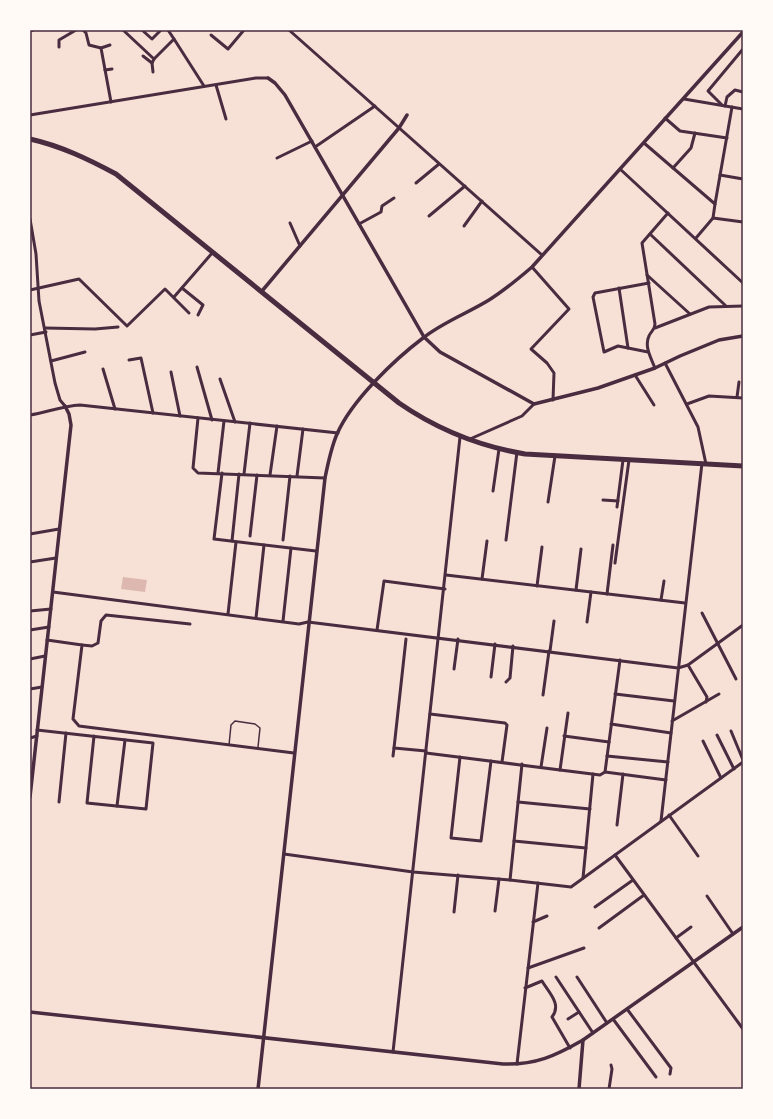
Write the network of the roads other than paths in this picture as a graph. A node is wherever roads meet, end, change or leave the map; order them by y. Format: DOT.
graph roads {
  1 [pos="76,30"];
  2 [pos="83,30"];
  3 [pos="123,30"];
  4 [pos="142,30"];
  5 [pos="161,30"];
  6 [pos="168,30"];
  7 [pos="244,30"];
  8 [pos="289,30"];
  9 [pos="743,32"];
  10 [pos="211,35"];
  11 [pos="174,39"];
  12 [pos="110,45"];
  13 [pos="59,47"];
  14 [pos="101,48"];
  15 [pos="743,49"];
  16 [pos="143,56"];
  17 [pos="154,59"];
  18 [pos="152,63"];
  19 [pos="105,70"];
  20 [pos="112,70"];
  21 [pos="153,72"];
  22 [pos="268,78"];
  23 [pos="216,85"];
  24 [pos="204,86"];
  25 [pos="743,92"];
  26 [pos="684,99"];
  27 [pos="111,102"];
  28 [pos="723,105"];
  29 [pos="375,106"];
  30 [pos="732,107"];
  31 [pos="743,109"];
  32 [pos="30,115"];
  33 [pos="407,115"];
  34 [pos="665,118"];
  35 [pos="226,119"];
  36 [pos="399,128"];
  37 [pos="695,133"];
  38 [pos="727,138"];
  39 [pos="30,139"];
  40 [pos="312,141"];
  41 [pos="644,142"];
  42 [pos="315,147"];
  43 [pos="277,158"];
  44 [pos="439,164"];
  45 [pos="673,168"];
  46 [pos="620,169"];
  47 [pos="720,175"];
  48 [pos="743,178"];
  49 [pos="416,183"];
  50 [pos="465,186"];
  51 [pos="343,195"];
  52 [pos="394,198"];
  53 [pos="482,201"];
  54 [pos="715,204"];
  55 [pos="668,213"];
  56 [pos="429,216"];
  57 [pos="713,218"];
  58 [pos="30,219"];
  59 [pos="743,222"];
  60 [pos="290,223"];
  61 [pos="359,224"];
  62 [pos="464,226"];
  63 [pos="650,234"];
  64 [pos="696,238"];
  65 [pos="300,246"];
  66 [pos="213,252"];
  67 [pos="542,256"];
  68 [pos="532,267"];
  69 [pos="647,275"];
  70 [pos="649,283"];
  71 [pos="743,283"];
  72 [pos="182,288"];
  73 [pos="619,288"];
  74 [pos="30,290"];
  75 [pos="38,290"];
  76 [pos="262,291"];
  77 [pos="174,297"];
  78 [pos="726,306"];
  79 [pos="743,306"];
  80 [pos="189,313"];
  81 [pos="690,314"];
  82 [pos="198,315"];
  83 [pos="118,327"];
  84 [pos="655,328"];
  85 [pos="46,330"];
  86 [pos="30,335"];
  87 [pos="743,336"];
  88 [pos="424,337"];
  89 [pos="628,348"];
  90 [pos="85,352"];
  91 [pos="648,352"];
  92 [pos="128,360"];
  93 [pos="51,361"];
  94 [pos="665,362"];
  95 [pos="198,367"];
  96 [pos="655,368"];
  97 [pos="103,369"];
  98 [pos="170,372"];
  99 [pos="635,375"];
  100 [pos="220,379"];
  101 [pos="374,382"];
  102 [pos="739,382"];
  103 [pos="737,397"];
  104 [pos="743,398"];
  105 [pos="553,400"];
  106 [pos="534,404"];
  107 [pos="687,404"];
  108 [pos="654,405"];
  109 [pos="65,406"];
  110 [pos="115,409"];
  111 [pos="153,413"];
  112 [pos="30,415"];
  113 [pos="180,416"];
  114 [pos="198,418"];
  115 [pos="212,420"];
  116 [pos="224,421"];
  117 [pos="235,422"];
  118 [pos="250,423"];
  119 [pos="277,426"];
  120 [pos="303,429"];
  121 [pos="338,433"];
  122 [pos="460,437"];
  123 [pos="469,440"];
  124 [pos="499,449"];
  125 [pos="517,452"];
  126 [pos="555,456"];
  127 [pos="626,460"];
  128 [pos="704,464"];
  129 [pos="743,466"];
  130 [pos="220,473"];
  131 [pos="239,474"];
  132 [pos="244,474"];
  133 [pos="257,474"];
  134 [pos="270,475"];
  135 [pos="290,476"];
  136 [pos="297,476"];
  137 [pos="325,478"];
  138 [pos="493,491"];
  139 [pos="603,500"];
  140 [pos="548,502"];
  141 [pos="618,502"];
  142 [pos="617,507"];
  143 [pos="59,529"];
  144 [pos="30,534"];
  145 [pos="250,536"];
  146 [pos="283,540"];
  147 [pos="506,540"];
  148 [pos="232,541"];
  149 [pos="487,541"];
  150 [pos="236,542"];
  151 [pos="264,545"];
  152 [pos="613,545"];
  153 [pos="542,547"];
  154 [pos="291,548"];
  155 [pos="581,549"];
  156 [pos="316,551"];
  157 [pos="56,558"];
  158 [pos="30,562"];
  159 [pos="615,563"];
  160 [pos="446,575"];
  161 [pos="482,579"];
  162 [pos="664,581"];
  163 [pos="538,586"];
  164 [pos="445,589"];
  165 [pos="576,590"];
  166 [pos="53,592"];
  167 [pos="591,592"];
  168 [pos="607,594"];
  169 [pos="661,600"];
  170 [pos="685,603"];
  171 [pos="51,609"];
  172 [pos="30,611"];
  173 [pos="702,613"];
  174 [pos="228,614"];
  175 [pos="256,618"];
  176 [pos="554,621"];
  177 [pos="283,622"];
  178 [pos="308,622"];
  179 [pos="587,622"];
  180 [pos="190,624"];
  181 [pos="743,626"];
  182 [pos="49,627"];
  183 [pos="30,630"];
  184 [pos="377,630"];
  185 [pos="439,638"];
  186 [pos="406,639"];
  187 [pos="458,639"];
  188 [pos="47,640"];
  189 [pos="495,644"];
  190 [pos="718,644"];
  191 [pos="82,645"];
  192 [pos="513,646"];
  193 [pos="549,651"];
  194 [pos="45,656"];
  195 [pos="30,659"];
  196 [pos="620,660"];
  197 [pos="688,665"];
  198 [pos="678,668"];
  199 [pos="454,669"];
  200 [pos="491,677"];
  201 [pos="736,679"];
  202 [pos="506,682"];
  203 [pos="42,687"];
  204 [pos="30,689"];
  205 [pos="615,694"];
  206 [pos="719,694"];
  207 [pos="544,695"];
  208 [pos="674,701"];
  209 [pos="706,702"];
  210 [pos="568,713"];
  211 [pos="430,714"];
  212 [pos="672,721"];
  213 [pos="611,724"];
  214 [pos="547,728"];
  215 [pos="37,730"];
  216 [pos="731,731"];
  217 [pos="66,733"];
  218 [pos="671,733"];
  219 [pos="717,735"];
  220 [pos="37,736"];
  221 [pos="94,736"];
  222 [pos="564,736"];
  223 [pos="30,738"];
  224 [pos="124,740"];
  225 [pos="703,741"];
  226 [pos="609,742"];
  227 [pos="229,745"];
  228 [pos="257,748"];
  229 [pos="394,748"];
  230 [pos="426,752"];
  231 [pos="294,753"];
  232 [pos="393,756"];
  233 [pos="607,756"];
  234 [pos="460,757"];
  235 [pos="491,761"];
  236 [pos="743,761"];
  237 [pos="502,762"];
  238 [pos="668,762"];
  239 [pos="522,764"];
  240 [pos="541,767"];
  241 [pos="734,769"];
  242 [pos="560,770"];
  243 [pos="605,772"];
  244 [pos="593,774"];
  245 [pos="623,774"];
  246 [pos="31,776"];
  247 [pos="720,778"];
  248 [pos="666,780"];
  249 [pos="30,797"];
  250 [pos="59,802"];
  251 [pos="518,802"];
  252 [pos="117,806"];
  253 [pos="590,809"];
  254 [pos="669,816"];
  255 [pos="661,821"];
  256 [pos="617,825"];
  257 [pos="514,841"];
  258 [pos="586,848"];
  259 [pos="284,854"];
  260 [pos="615,855"];
  261 [pos="698,856"];
  262 [pos="413,872"];
  263 [pos="458,875"];
  264 [pos="583,878"];
  265 [pos="499,879"];
  266 [pos="510,880"];
  267 [pos="633,880"];
  268 [pos="538,883"];
  269 [pos="644,895"];
  270 [pos="707,896"];
  271 [pos="595,907"];
  272 [pos="496,911"];
  273 [pos="454,912"];
  274 [pos="547,916"];
  275 [pos="533,922"];
  276 [pos="691,927"];
  277 [pos="743,927"];
  278 [pos="599,928"];
  279 [pos="733,934"];
  280 [pos="676,938"];
  281 [pos="584,948"];
  282 [pos="694,962"];
  283 [pos="528,968"];
  284 [pos="556,977"];
  285 [pos="577,977"];
  286 [pos="525,988"];
  287 [pos="627,1009"];
  288 [pos="30,1012"];
  289 [pos="579,1012"];
  290 [pos="568,1019"];
  291 [pos="613,1019"];
  292 [pos="607,1023"];
  293 [pos="743,1030"];
  294 [pos="593,1033"];
  295 [pos="265,1037"];
  296 [pos="583,1040"];
  297 [pos="570,1048"];
  298 [pos="393,1052"];
  299 [pos="517,1064"];
  300 [pos="611,1065"];
  301 [pos="670,1074"];
  302 [pos="656,1077"];
  303 [pos="258,1089"];
  304 [pos="579,1089"];
  305 [pos="609,1089"];
  1 -- 13 [label="street"];
  2 -- 14 [label="street"];
  3 -- 17 [label="street"];
  4 -- 5 [label="street"];
  6 -- 11 [label="street"];
  7 -- 10 [label="street"];
  8 -- 29 [label="street"];
  9 -- 26 [label="street"];
  11 -- 17 [label="street"];
  11 -- 24 [label="street"];
  12 -- 14 [label="street"];
  14 -- 19 [label="street"];
  15 -- 28 [label="street"];
  16 -- 18 [label="street"];
  17 -- 18 [label="street"];
  18 -- 21 [label="street"];
  19 -- 20 [label="street"];
  19 -- 27 [label="street"];
  22 -- 23 [label="street"];
  22 -- 40 [label="street"];
  23 -- 24 [label="street"];
  23 -- 35 [label="street"];
  24 -- 27 [label="street"];
  25 -- 28 [label="street"];
  26 -- 28 [label="street"];
  26 -- 34 [label="street"];
  27 -- 32 [label="street"];
  28 -- 30 [label="street"];
  29 -- 36 [label="street"];
  29 -- 42 [label="street"];
  30 -- 31 [label="street"];
  30 -- 38 [label="street"];
  33 -- 36 [label="street"];
  34 -- 37 [label="street"];
  34 -- 41 [label="street"];
  36 -- 44 [label="street"];
  36 -- 51 [label="street"];
  37 -- 38 [label="street"];
  37 -- 45 [label="street"];
  38 -- 47 [label="street"];
  39 -- 66 [label="highway"];
  40 -- 42 [label="street"];
  40 -- 43 [label="street"];
  41 -- 45 [label="street"];
  41 -- 46 [label="street"];
  42 -- 51 [label="street"];
  44 -- 49 [label="street"];
  44 -- 50 [label="street"];
  45 -- 54 [label="street"];
  46 -- 55 [label="street"];
  46 -- 67 [label="street"];
  47 -- 48 [label="street"];
  47 -- 54 [label="street"];
  50 -- 53 [label="street"];
  50 -- 56 [label="street"];
  51 -- 61 [label="street"];
  51 -- 65 [label="street"];
  52 -- 61 [label="street"];
  53 -- 62 [label="street"];
  53 -- 67 [label="street"];
  54 -- 57 [label="street"];
  55 -- 63 [label="street"];
  55 -- 64 [label="street"];
  57 -- 59 [label="street"];
  57 -- 64 [label="street"];
  58 -- 75 [label="street"];
  60 -- 65 [label="street"];
  61 -- 88 [label="street"];
  63 -- 69 [label="street"];
  63 -- 78 [label="street"];
  64 -- 71 [label="street"];
  65 -- 76 [label="street"];
  66 -- 72 [label="street"];
  66 -- 76 [label="highway"];
  67 -- 68 [label="street"];
  68 -- 88 [label="street"];
  68 -- 105 [label="street"];
  69 -- 70 [label="street"];
  69 -- 81 [label="street"];
  70 -- 73 [label="street"];
  70 -- 84 [label="street"];
  72 -- 77 [label="street"];
  72 -- 82 [label="street"];
  73 -- 89 [label="street"];
  73 -- 89 [label="street"];
  74 -- 75 [label="street"];
  75 -- 77 [label="street"];
  75 -- 85 [label="street"];
  76 -- 101 [label="highway"];
  77 -- 80 [label="street"];
  78 -- 79 [label="street"];
  78 -- 81 [label="street"];
  81 -- 84 [label="street"];
  83 -- 85 [label="street"];
  84 -- 91 [label="street"];
  85 -- 86 [label="street"];
  85 -- 93 [label="street"];
  87 -- 94 [label="street"];
  88 -- 101 [label="street"];
  88 -- 106 [label="street"];
  89 -- 91 [label="street"];
  90 -- 93 [label="street"];
  91 -- 96 [label="street"];
  92 -- 111 [label="street"];
  93 -- 109 [label="street"];
  94 -- 96 [label="street"];
  94 -- 107 [label="street"];
  95 -- 115 [label="street"];
  96 -- 99 [label="street"];
  97 -- 110 [label="street"];
  98 -- 113 [label="street"];
  99 -- 105 [label="street"];
  99 -- 108 [label="street"];
  100 -- 117 [label="street"];
  101 -- 121 [label="street"];
  101 -- 122 [label="highway"];
  102 -- 103 [label="street"];
  103 -- 104 [label="street"];
  103 -- 107 [label="street"];
  105 -- 106 [label="street"];
  106 -- 123 [label="street"];
  107 -- 128 [label="street"];
  109 -- 110 [label="street"];
  109 -- 112 [label="street"];
  109 -- 143 [label="street"];
  110 -- 111 [label="street"];
  111 -- 113 [label="street"];
  113 -- 114 [label="street"];
  114 -- 115 [label="street"];
  114 -- 130 [label="street"];
  115 -- 116 [label="street"];
  116 -- 117 [label="street"];
  116 -- 130 [label="street"];
  117 -- 118 [label="street"];
  118 -- 119 [label="street"];
  118 -- 132 [label="street"];
  119 -- 120 [label="street"];
  119 -- 134 [label="street"];
  120 -- 121 [label="street"];
  120 -- 136 [label="street"];
  121 -- 137 [label="street"];
  122 -- 123 [label="highway"];
  122 -- 160 [label="street"];
  123 -- 124 [label="highway"];
  124 -- 125 [label="highway"];
  124 -- 138 [label="street"];
  125 -- 126 [label="highway"];
  125 -- 147 [label="street"];
  126 -- 127 [label="highway"];
  126 -- 140 [label="street"];
  127 -- 128 [label="highway"];
  127 -- 141 [label="street"];
  127 -- 159 [label="street"];
  128 -- 129 [label="highway"];
  128 -- 170 [label="street"];
  130 -- 131 [label="street"];
  130 -- 148 [label="street"];
  131 -- 132 [label="street"];
  131 -- 148 [label="street"];
  132 -- 133 [label="street"];
  133 -- 134 [label="street"];
  133 -- 145 [label="street"];
  134 -- 135 [label="street"];
  135 -- 136 [label="street"];
  135 -- 146 [label="street"];
  136 -- 137 [label="street"];
  137 -- 156 [label="street"];
  139 -- 141 [label="street"];
  141 -- 142 [label="street"];
  143 -- 144 [label="street"];
  143 -- 157 [label="street"];
  148 -- 150 [label="street"];
  149 -- 161 [label="street"];
  150 -- 151 [label="street"];
  150 -- 174 [label="street"];
  151 -- 154 [label="street"];
  151 -- 175 [label="street"];
  152 -- 168 [label="street"];
  153 -- 163 [label="street"];
  154 -- 156 [label="street"];
  154 -- 177 [label="street"];
  155 -- 165 [label="street"];
  156 -- 178 [label="street"];
  157 -- 158 [label="street"];
  157 -- 166 [label="street"];
  160 -- 161 [label="street"];
  160 -- 164 [label="street"];
  161 -- 163 [label="street"];
  162 -- 169 [label="street"];
  163 -- 165 [label="street"];
  164 -- 184 [label="street"];
  164 -- 185 [label="street"];
  165 -- 167 [label="street"];
  166 -- 171 [label="street"];
  166 -- 174 [label="street"];
  167 -- 168 [label="street"];
  167 -- 179 [label="street"];
  168 -- 169 [label="street"];
  169 -- 170 [label="street"];
  170 -- 198 [label="street"];
  171 -- 172 [label="street"];
  171 -- 182 [label="street"];
  173 -- 190 [label="street"];
  174 -- 175 [label="street"];
  175 -- 177 [label="street"];
  176 -- 193 [label="street"];
  177 -- 178 [label="street"];
  178 -- 184 [label="street"];
  178 -- 231 [label="street"];
  180 -- 191 [label="street"];
  181 -- 190 [label="street"];
  182 -- 183 [label="street"];
  182 -- 188 [label="street"];
  184 -- 185 [label="street"];
  185 -- 187 [label="street"];
  185 -- 211 [label="street"];
  186 -- 229 [label="street"];
  187 -- 189 [label="street"];
  187 -- 199 [label="street"];
  188 -- 191 [label="street"];
  188 -- 194 [label="street"];
  189 -- 192 [label="street"];
  189 -- 200 [label="street"];
  190 -- 197 [label="street"];
  190 -- 201 [label="street"];
  191 -- 227 [label="street"];
  192 -- 193 [label="street"];
  192 -- 202 [label="street"];
  193 -- 196 [label="street"];
  193 -- 207 [label="street"];
  194 -- 195 [label="street"];
  194 -- 203 [label="street"];
  196 -- 198 [label="street"];
  196 -- 205 [label="street"];
  197 -- 198 [label="street"];
  197 -- 209 [label="street"];
  198 -- 208 [label="street"];
  203 -- 204 [label="street"];
  203 -- 215 [label="street"];
  205 -- 208 [label="street"];
  205 -- 213 [label="street"];
  206 -- 209 [label="street"];
  208 -- 212 [label="street"];
  209 -- 212 [label="street"];
  210 -- 222 [label="street"];
  211 -- 230 [label="street"];
  211 -- 237 [label="street"];
  212 -- 218 [label="street"];
  213 -- 218 [label="street"];
  213 -- 226 [label="street"];
  214 -- 240 [label="street"];
  215 -- 217 [label="street"];
  215 -- 220 [label="street"];
  216 -- 236 [label="street"];
  217 -- 221 [label="street"];
  217 -- 250 [label="street"];
  218 -- 238 [label="street"];
  219 -- 241 [label="street"];
  220 -- 223 [label="street"];
  220 -- 246 [label="street"];
  221 -- 224 [label="street"];
  221 -- 252 [label="street"];
  222 -- 226 [label="street"];
  222 -- 242 [label="street"];
  224 -- 252 [label="street"];
  224 -- 252 [label="street"];
  225 -- 247 [label="street"];
  226 -- 233 [label="street"];
  227 -- 228 [label="street"];
  227 -- 228 [label="lane"];
  228 -- 231 [label="street"];
  229 -- 230 [label="street"];
  229 -- 232 [label="street"];
  230 -- 234 [label="street"];
  230 -- 262 [label="street"];
  231 -- 259 [label="street"];
  233 -- 238 [label="street"];
  233 -- 243 [label="street"];
  234 -- 235 [label="street"];
  234 -- 235 [label="street"];
  235 -- 237 [label="street"];
  236 -- 241 [label="street"];
  237 -- 239 [label="street"];
  238 -- 248 [label="street"];
  239 -- 240 [label="street"];
  239 -- 251 [label="street"];
  240 -- 242 [label="street"];
  241 -- 247 [label="street"];
  242 -- 244 [label="street"];
  243 -- 244 [label="street"];
  243 -- 245 [label="street"];
  244 -- 253 [label="street"];
  245 -- 248 [label="street"];
  245 -- 256 [label="street"];
  246 -- 249 [label="street"];
  247 -- 254 [label="street"];
  248 -- 255 [label="street"];
  251 -- 253 [label="street"];
  251 -- 257 [label="street"];
  253 -- 258 [label="street"];
  254 -- 255 [label="street"];
  254 -- 261 [label="street"];
  255 -- 260 [label="street"];
  257 -- 258 [label="street"];
  257 -- 266 [label="street"];
  258 -- 264 [label="street"];
  259 -- 262 [label="street"];
  259 -- 295 [label="street"];
  260 -- 264 [label="street"];
  260 -- 267 [label="street"];
  262 -- 263 [label="street"];
  262 -- 298 [label="street"];
  263 -- 265 [label="street"];
  263 -- 273 [label="street"];
  264 -- 268 [label="street"];
  265 -- 266 [label="street"];
  265 -- 272 [label="street"];
  266 -- 268 [label="street"];
  267 -- 269 [label="street"];
  267 -- 271 [label="street"];
  268 -- 275 [label="street"];
  269 -- 278 [label="street"];
  269 -- 280 [label="street"];
  270 -- 279 [label="street"];
  274 -- 275 [label="street"];
  275 -- 283 [label="street"];
  276 -- 280 [label="street"];
  277 -- 279 [label="street"];
  279 -- 282 [label="street"];
  280 -- 282 [label="street"];
  281 -- 283 [label="street"];
  282 -- 287 [label="street"];
  282 -- 293 [label="street"];
  283 -- 286 [label="street"];
  284 -- 289 [label="street"];
  285 -- 292 [label="street"];
  286 -- 297 [label="street"];
  286 -- 299 [label="street"];
  287 -- 291 [label="street"];
  287 -- 301 [label="street"];
  288 -- 295 [label="street"];
  289 -- 290 [label="street"];
  289 -- 294 [label="street"];
  291 -- 292 [label="street"];
  291 -- 302 [label="street"];
  292 -- 294 [label="street"];
  294 -- 296 [label="street"];
  295 -- 298 [label="street"];
  295 -- 303 [label="street"];
  296 -- 297 [label="street"];
  296 -- 304 [label="street"];
  297 -- 299 [label="street"];
  298 -- 299 [label="street"];
  300 -- 305 [label="street"];
}
